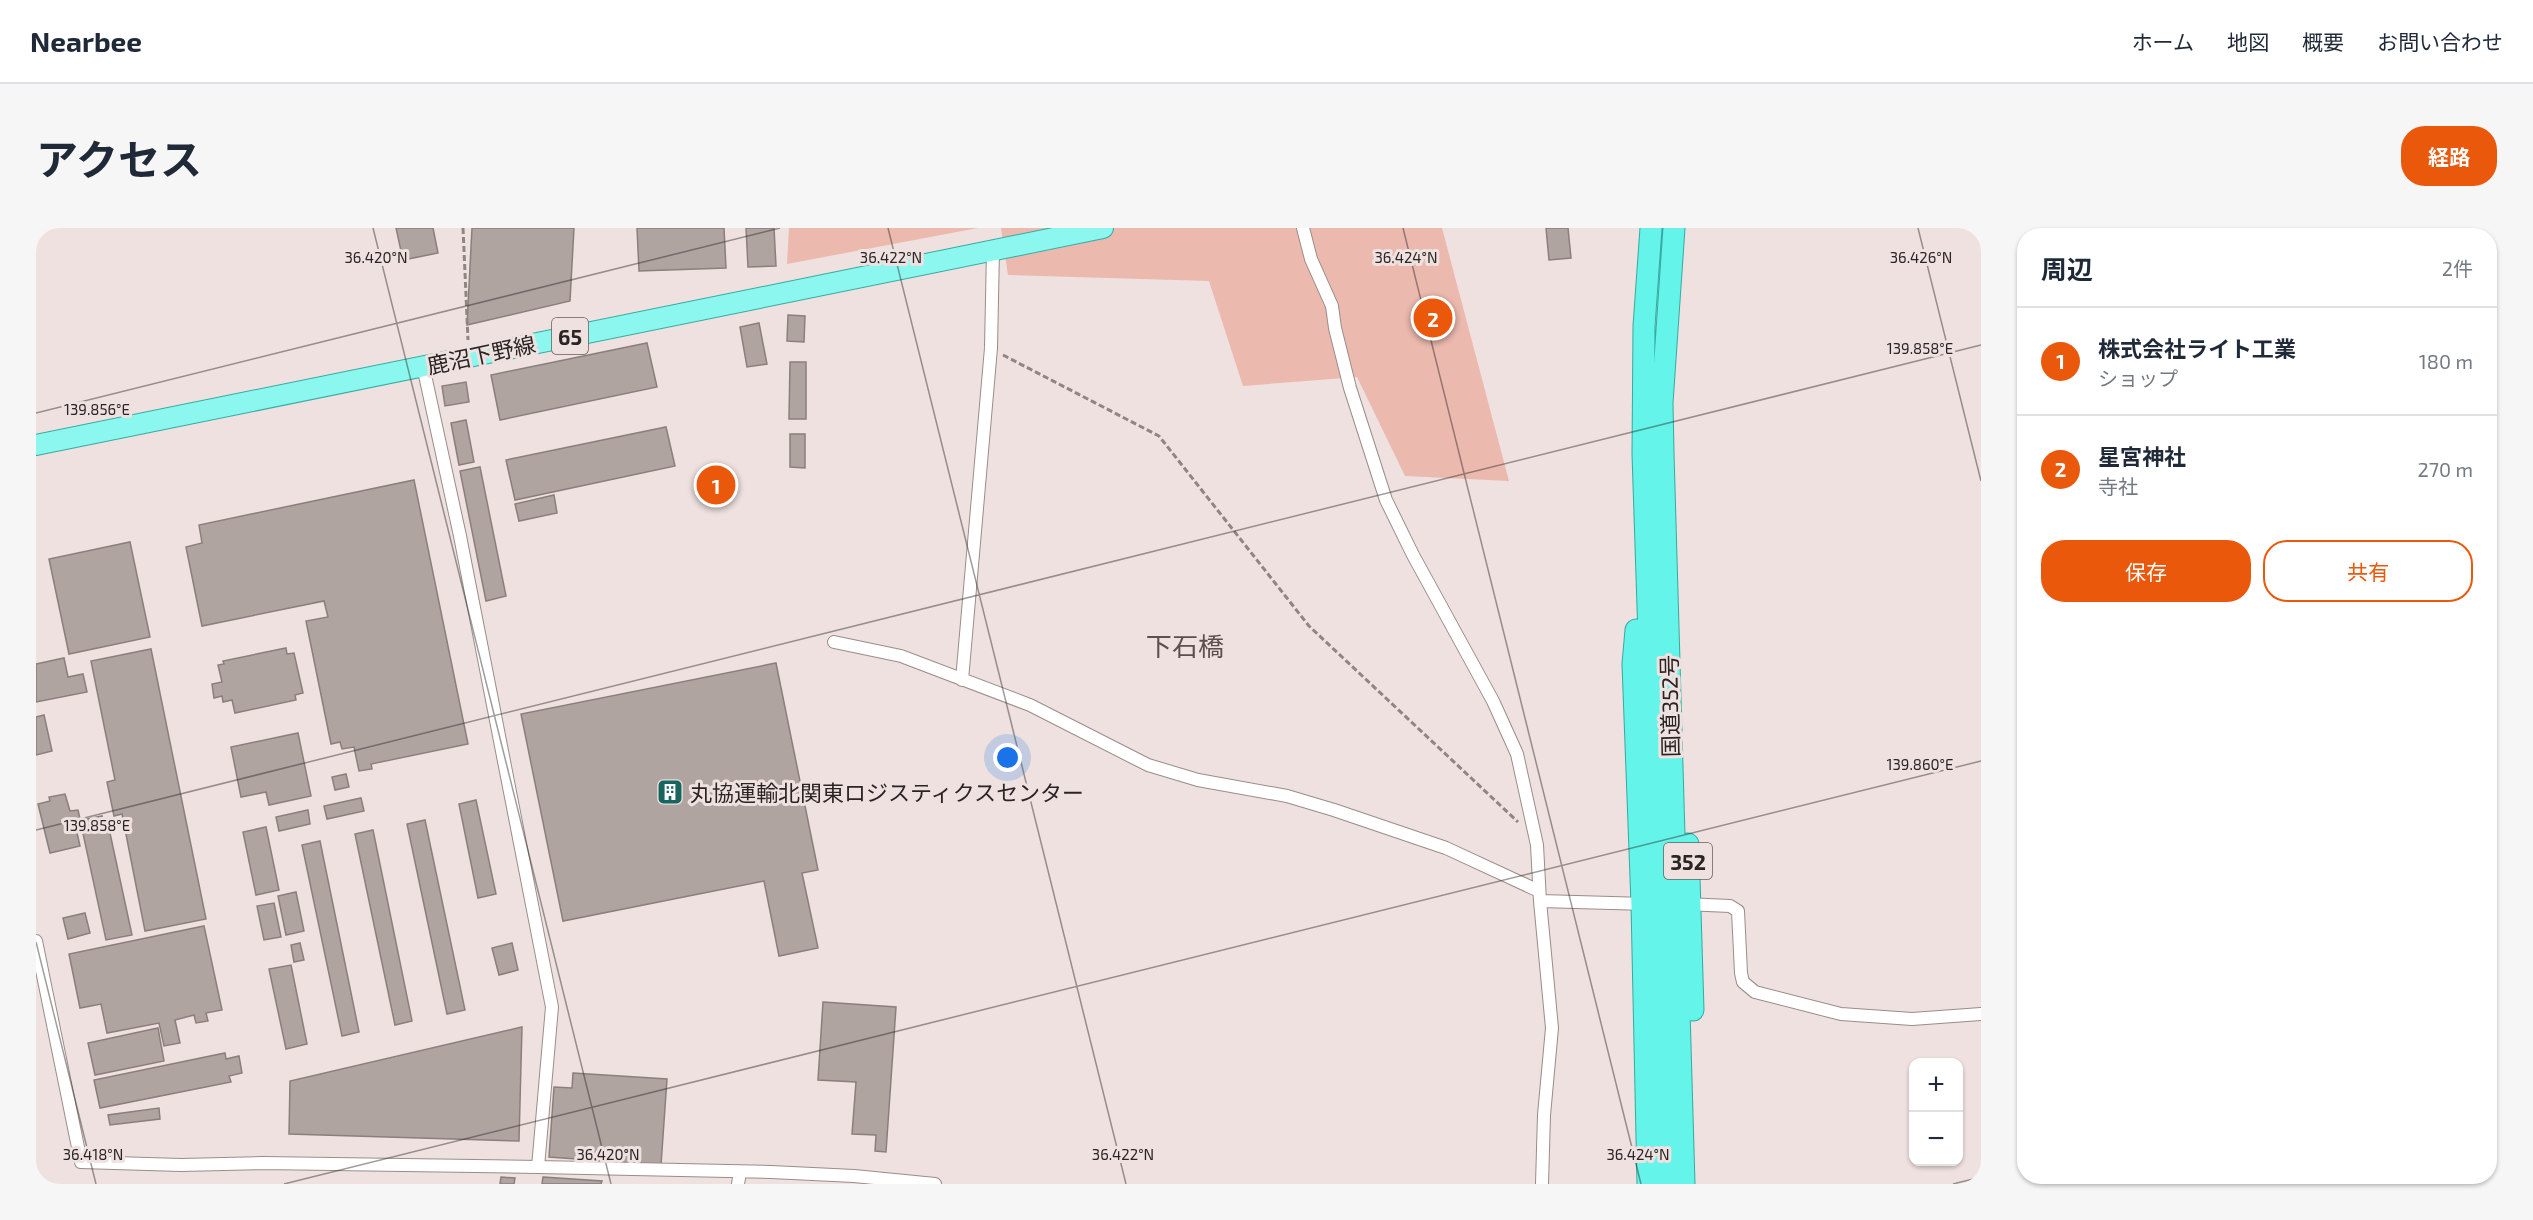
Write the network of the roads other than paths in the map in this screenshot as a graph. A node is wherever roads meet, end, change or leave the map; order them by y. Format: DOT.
graph roads {
  1 [pos="1104,228"];
  2 [pos="1303,228"];
  3 [pos="1651,228"];
  4 [pos="1674,228"];
  5 [pos="993,250"];
  6 [pos="423,366"];
  7 [pos="36,445"];
  8 [pos="1653,454"];
  9 [pos="1655,539"];
  10 [pos="834,642"];
  11 [pos="962,680"];
  12 [pos="1540,896"];
  13 [pos="1667,904"];
  14 [pos="36,940"];
  15 [pos="1981,1014"];
  16 [pos="1674,1110"];
  17 [pos="538,1167"];
  18 [pos="739,1178"];
  19 [pos="935,1184"];
  20 [pos="1542,1184"];
  21 [pos="1648,1184"];
  22 [pos="1667,1184"];
  23 [pos="1684,1184"];
  24 [pos="1698,1184"];
  1 -- 5 [label="main road, 鹿沼下野線 / 65"];
  2 -- 12 [label="street"];
  3 -- 8 [label="highway, 352"];
  4 -- 8 [label="highway, 352"];
  5 -- 6 [label="main road, 鹿沼下野線 / 65"];
  5 -- 11 [label="street"];
  6 -- 7 [label="main road, 鹿沼下野線 / 65"];
  6 -- 17 [label="street"];
  8 -- 9 [label="highway, 352"];
  9 -- 13 [label="highway, 352"];
  9 -- 13 [label="highway, 352"];
  10 -- 11 [label="street"];
  11 -- 12 [label="street"];
  12 -- 13 [label="street"];
  12 -- 20 [label="street"];
  13 -- 15 [label="street"];
  13 -- 16 [label="highway, 352"];
  13 -- 21 [label="highway, 352"];
  13 -- 24 [label="highway, 352"];
  14 -- 17 [label="street"];
  16 -- 22 [label="highway, 352"];
  16 -- 23 [label="highway, 352"];
  17 -- 18 [label="street"];
  18 -- 19 [label="street"];
}
